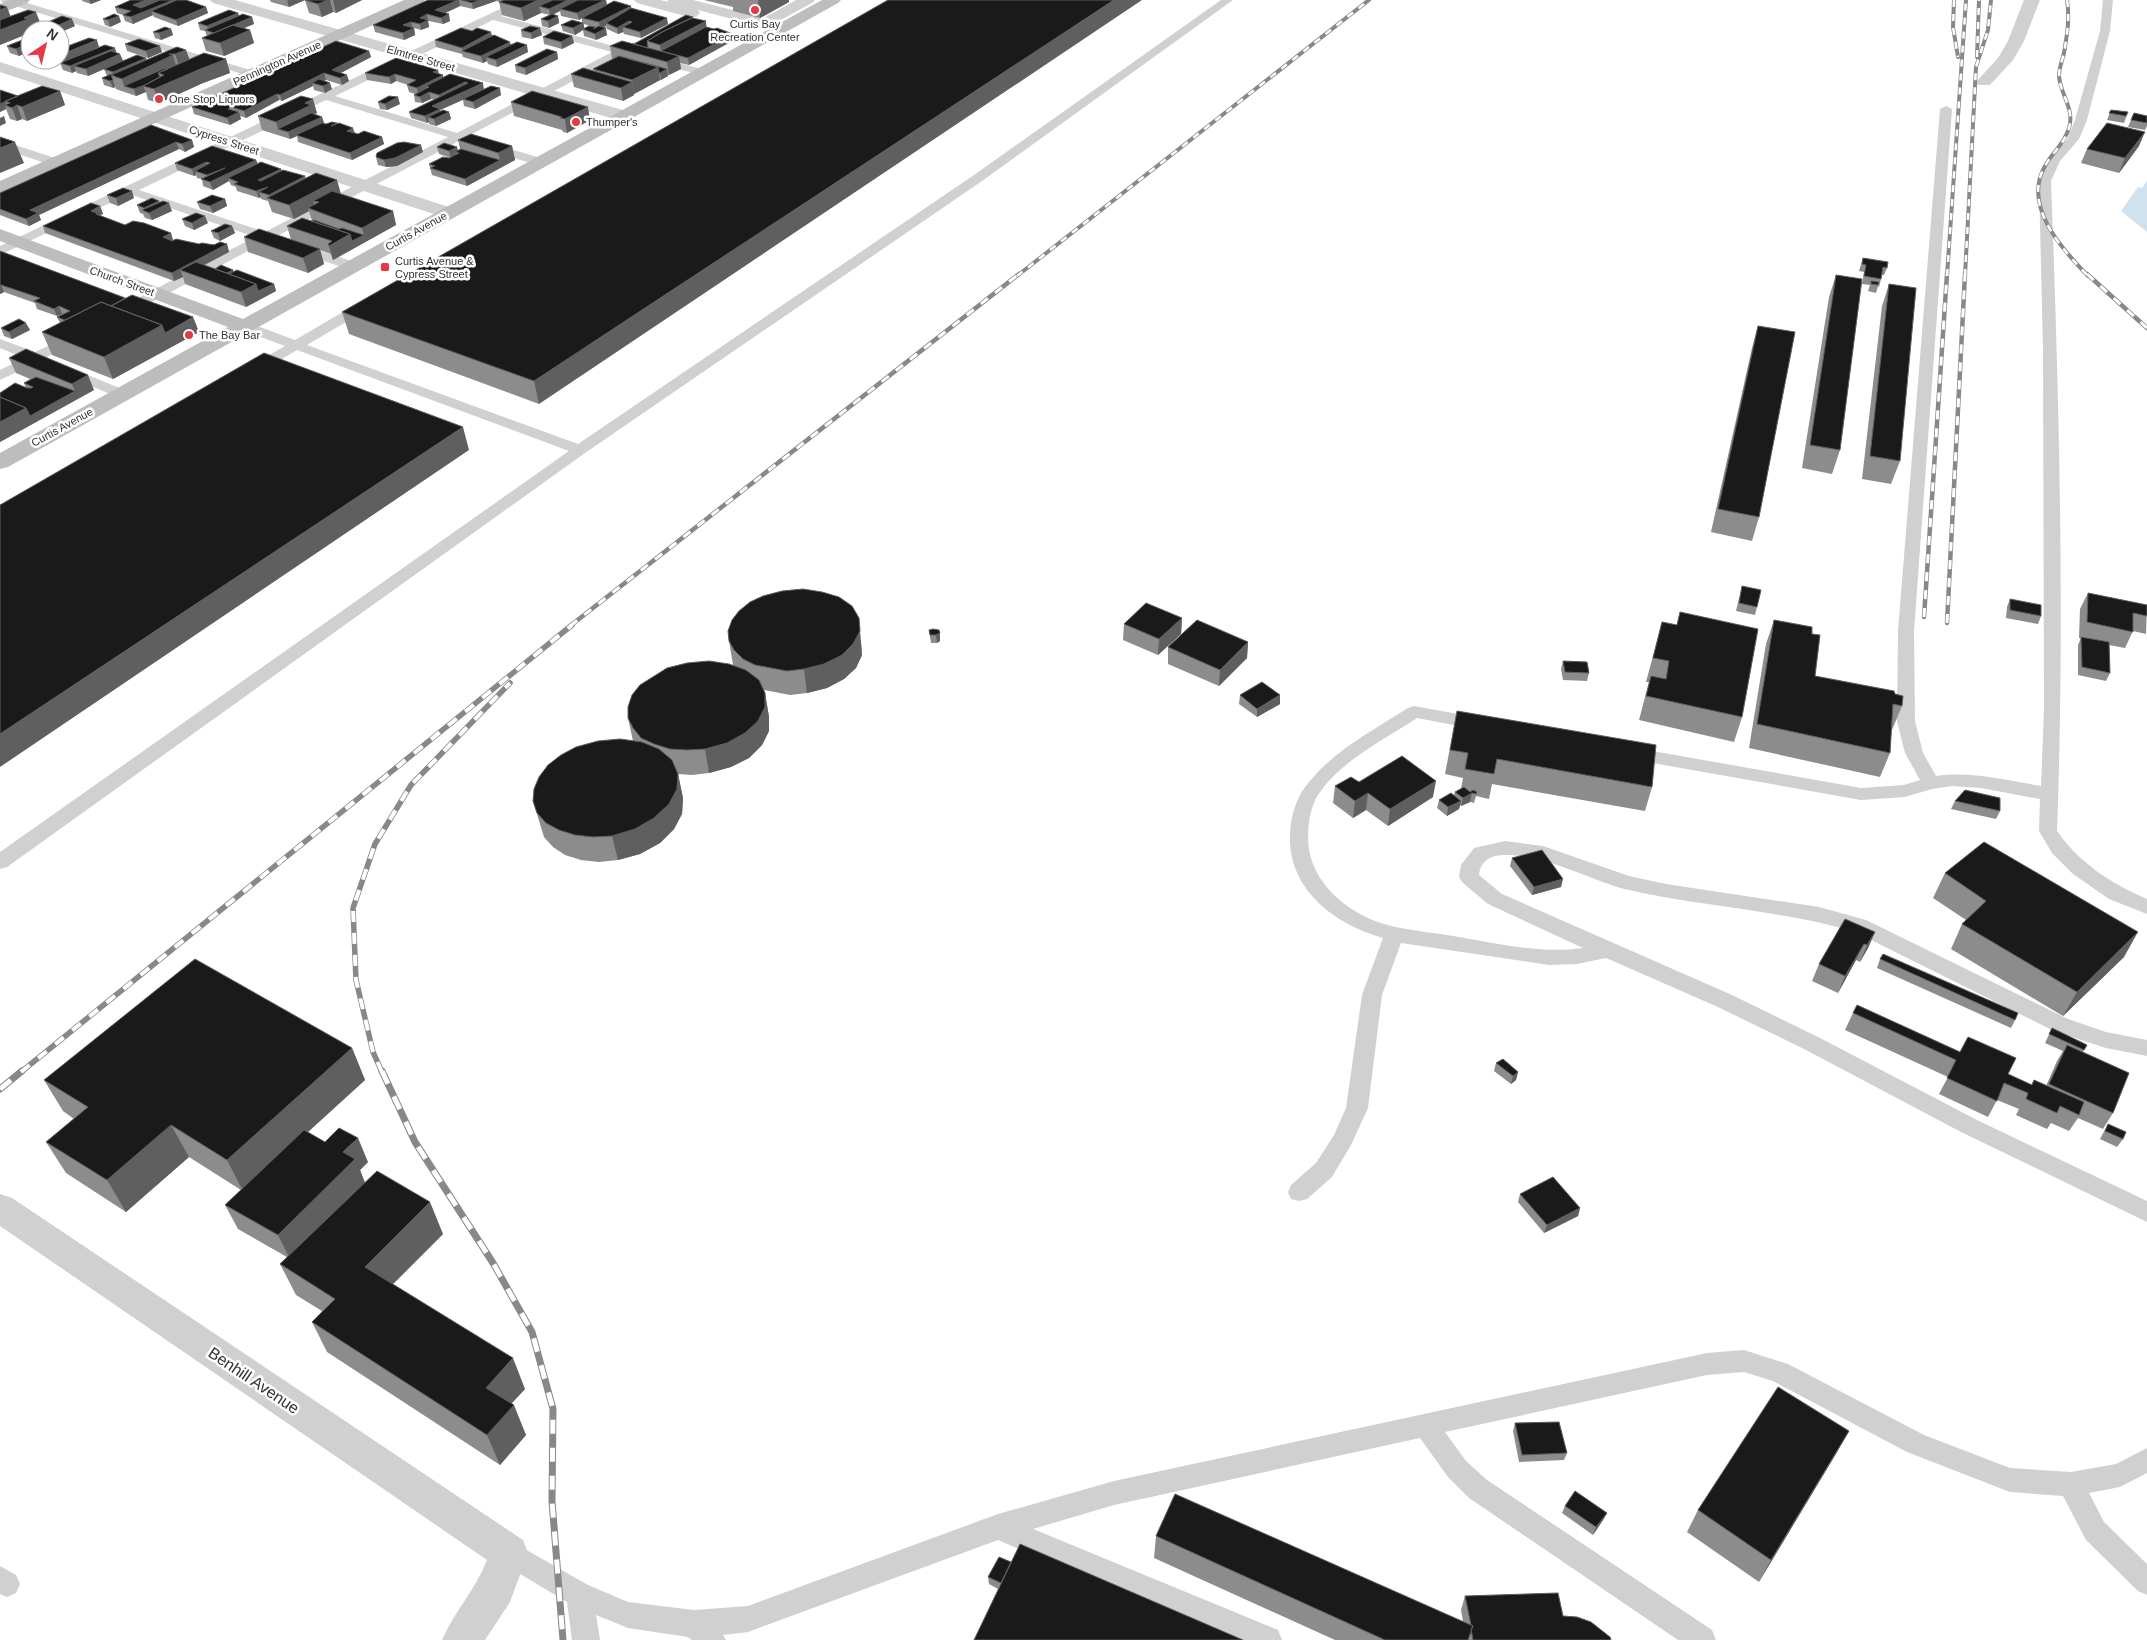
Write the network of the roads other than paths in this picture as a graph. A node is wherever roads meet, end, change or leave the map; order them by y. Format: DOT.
graph roads {
  1 [pos="218,0"];
  2 [pos="417,0"];
  3 [pos="527,0"];
  4 [pos="642,0"];
  5 [pos="675,0"];
  6 [pos="807,0"];
  7 [pos="833,0"];
  8 [pos="1228,0"];
  9 [pos="2032,0"];
  10 [pos="2108,0"];
  11 [pos="15,1"];
  12 [pos="0,9"];
  13 [pos="695,14"];
  14 [pos="492,16"];
  15 [pos="677,23"];
  16 [pos="773,33"];
  17 [pos="340,35"];
  18 [pos="646,39"];
  19 [pos="623,51"];
  20 [pos="411,55"];
  21 [pos="0,67"];
  22 [pos="702,72"];
  23 [pos="253,74"];
  24 [pos="1984,82"];
  25 [pos="543,93"];
  26 [pos="324,96"];
  27 [pos="1946,109"];
  28 [pos="624,116"];
  29 [pos="157,118"];
  30 [pos="458,137"];
  31 [pos="230,141"];
  32 [pos="0,144"];
  33 [pos="540,162"];
  34 [pos="56,163"];
  35 [pos="365,185"];
  36 [pos="0,188"];
  37 [pos="128,190"];
  38 [pos="449,213"];
  39 [pos="267,237"];
  40 [pos="9,239"];
  41 [pos="0,251"];
  42 [pos="352,266"];
  43 [pos="157,294"];
  44 [pos="379,297"];
  45 [pos="112,318"];
  46 [pos="244,326"];
  47 [pos="86,331"];
  48 [pos="0,342"];
  49 [pos="296,345"];
  50 [pos="36,358"];
  51 [pos="0,376"];
  52 [pos="240,378"];
  53 [pos="122,394"];
  54 [pos="580,450"];
  55 [pos="0,462"];
  56 [pos="1501,728"];
  57 [pos="1608,748"];
  58 [pos="1931,783"];
  59 [pos="2049,794"];
  60 [pos="0,862"];
  61 [pos="2147,907"];
  62 [pos="1395,934"];
  63 [pos="1606,950"];
  64 [pos="2147,1048"];
  65 [pos="1299,1192"];
  66 [pos="0,1208"];
  67 [pos="2147,1212"];
  68 [pos="1425,1425"];
  69 [pos="2147,1460"];
  70 [pos="2071,1484"];
  71 [pos="998,1527"];
  72 [pos="509,1553"];
  73 [pos="2147,1582"];
  74 [pos="579,1594"];
  75 [pos="703,1632"];
  76 [pos="462,1640"];
  77 [pos="586,1640"];
  78 [pos="1268,1640"];
  79 [pos="1702,1640"];
  1 -- 17 [label="street, Elmtree Street"];
  2 -- 17 [label="main road, Pennington Avenue"];
  3 -- 14 [label="lane"];
  4 -- 13 [label="street"];
  5 -- 6 [label="street"];
  7 -- 16 [label="main road, Curtis Avenue"];
  8 -- 54 [label="lane"];
  9 -- 24 [label="street"];
  10 -- 59 [label="lane"];
  11 -- 12 [label="main road"];
  11 -- 23 [label="lane"];
  13 -- 15 [label="lane"];
  13 -- 16 [label="street"];
  14 -- 19 [label="lane"];
  14 -- 20 [label="lane"];
  16 -- 22 [label="main road, Curtis Avenue"];
  17 -- 20 [label="street, Elmtree Street"];
  17 -- 23 [label="main road, Pennington Avenue"];
  18 -- 19 [label="lane"];
  19 -- 22 [label="lane"];
  19 -- 25 [label="lane"];
  20 -- 25 [label="street, Elmtree Street"];
  20 -- 26 [label="lane"];
  21 -- 29 [label="street, Cypress Street"];
  22 -- 28 [label="main road, Curtis Avenue"];
  23 -- 29 [label="main road, Pennington Avenue"];
  25 -- 28 [label="street, Elmtree Street"];
  25 -- 30 [label="lane"];
  26 -- 30 [label="lane"];
  26 -- 31 [label="lane"];
  27 -- 58 [label="lane"];
  28 -- 33 [label="main road, Curtis Avenue"];
  29 -- 31 [label="street, Cypress Street"];
  29 -- 34 [label="main road, Pennington Avenue"];
  30 -- 33 [label="lane"];
  30 -- 35 [label="lane"];
  31 -- 35 [label="street, Cypress Street"];
  31 -- 37 [label="lane"];
  32 -- 34 [label="lane"];
  33 -- 38 [label="main road, Curtis Avenue"];
  34 -- 36 [label="main road, Pennington Avenue"];
  35 -- 38 [label="street, Cypress Street"];
  35 -- 39 [label="lane"];
  37 -- 39 [label="lane"];
  37 -- 40 [label="lane"];
  38 -- 42 [label="main road, Curtis Avenue"];
  39 -- 42 [label="lane"];
  39 -- 43 [label="lane"];
  40 -- 41 [label="lane"];
  40 -- 43 [label="main road, Church Street"];
  42 -- 46 [label="main road, Curtis Avenue"];
  43 -- 45 [label="lane"];
  43 -- 46 [label="main road, Church Street"];
  44 -- 49 [label="lane"];
  46 -- 49 [label="lane"];
  46 -- 53 [label="main road, Curtis Avenue"];
  47 -- 50 [label="lane"];
  48 -- 50 [label="lane"];
  49 -- 52 [label="lane"];
  49 -- 54 [label="lane"];
  50 -- 51 [label="lane"];
  50 -- 53 [label="lane"];
  53 -- 55 [label="main road, Curtis Avenue"];
  54 -- 60 [label="lane"];
  56 -- 62 [label="lane"];
  57 -- 58 [label="lane"];
  58 -- 59 [label="lane"];
  59 -- 61 [label="lane"];
  62 -- 63 [label="lane"];
  62 -- 65 [label="lane"];
  63 -- 64 [label="lane"];
  63 -- 67 [label="lane"];
  66 -- 72 [label="street, Benhill Avenue"];
  68 -- 70 [label="lane"];
  68 -- 71 [label="lane"];
  68 -- 79 [label="lane"];
  69 -- 70 [label="lane"];
  70 -- 73 [label="lane"];
  71 -- 75 [label="lane"];
  71 -- 78 [label="lane"];
  72 -- 74 [label="lane"];
  72 -- 76 [label="street"];
  74 -- 75 [label="lane"];
  74 -- 77 [label="lane"];
}
